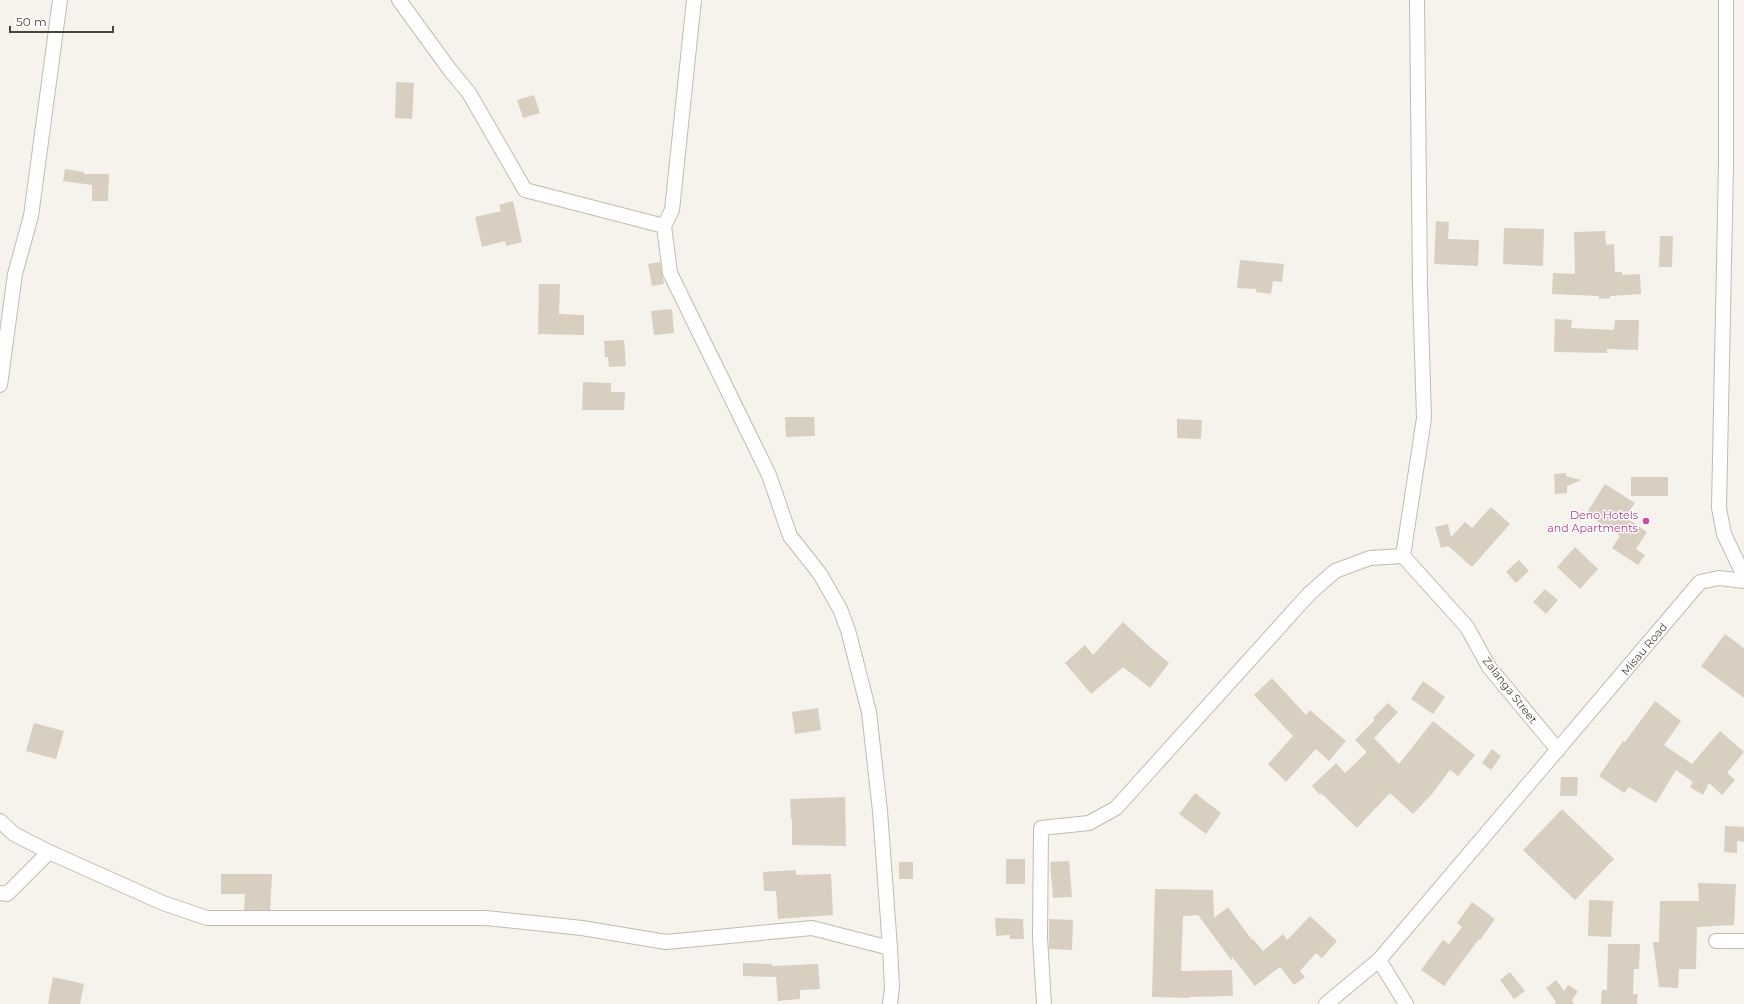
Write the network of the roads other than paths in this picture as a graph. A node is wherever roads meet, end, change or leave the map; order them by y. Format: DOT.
graph roads {
  1 [pos="60,0"];
  2 [pos="398,0"];
  3 [pos="694,0"];
  4 [pos="1418,0"];
  5 [pos="1726,0"];
  6 [pos="664,226"];
  7 [pos="0,385"];
  8 [pos="1403,556"];
  9 [pos="1744,576"];
  10 [pos="1744,581"];
  11 [pos="1558,750"];
  12 [pos="0,821"];
  13 [pos="49,852"];
  14 [pos="0,893"];
  15 [pos="1716,941"];
  16 [pos="1744,941"];
  17 [pos="890,948"];
  18 [pos="1379,960"];
  19 [pos="890,1004"];
  20 [pos="1044,1004"];
  21 [pos="1326,1004"];
  22 [pos="1406,1004"];
  1 -- 7 [label="street"];
  2 -- 6 [label="street"];
  3 -- 6 [label="street"];
  4 -- 8 [label="street"];
  5 -- 9 [label="street"];
  6 -- 17 [label="street"];
  8 -- 11 [label="street, Zalanga Street"];
  8 -- 20 [label="street"];
  10 -- 11 [label="street, Misau Road"];
  11 -- 18 [label="street, Misau Road"];
  12 -- 13 [label="street"];
  13 -- 14 [label="street"];
  13 -- 17 [label="street"];
  15 -- 16 [label="street"];
  17 -- 19 [label="street"];
  18 -- 21 [label="street, Misau Road"];
  18 -- 22 [label="street"];
}
